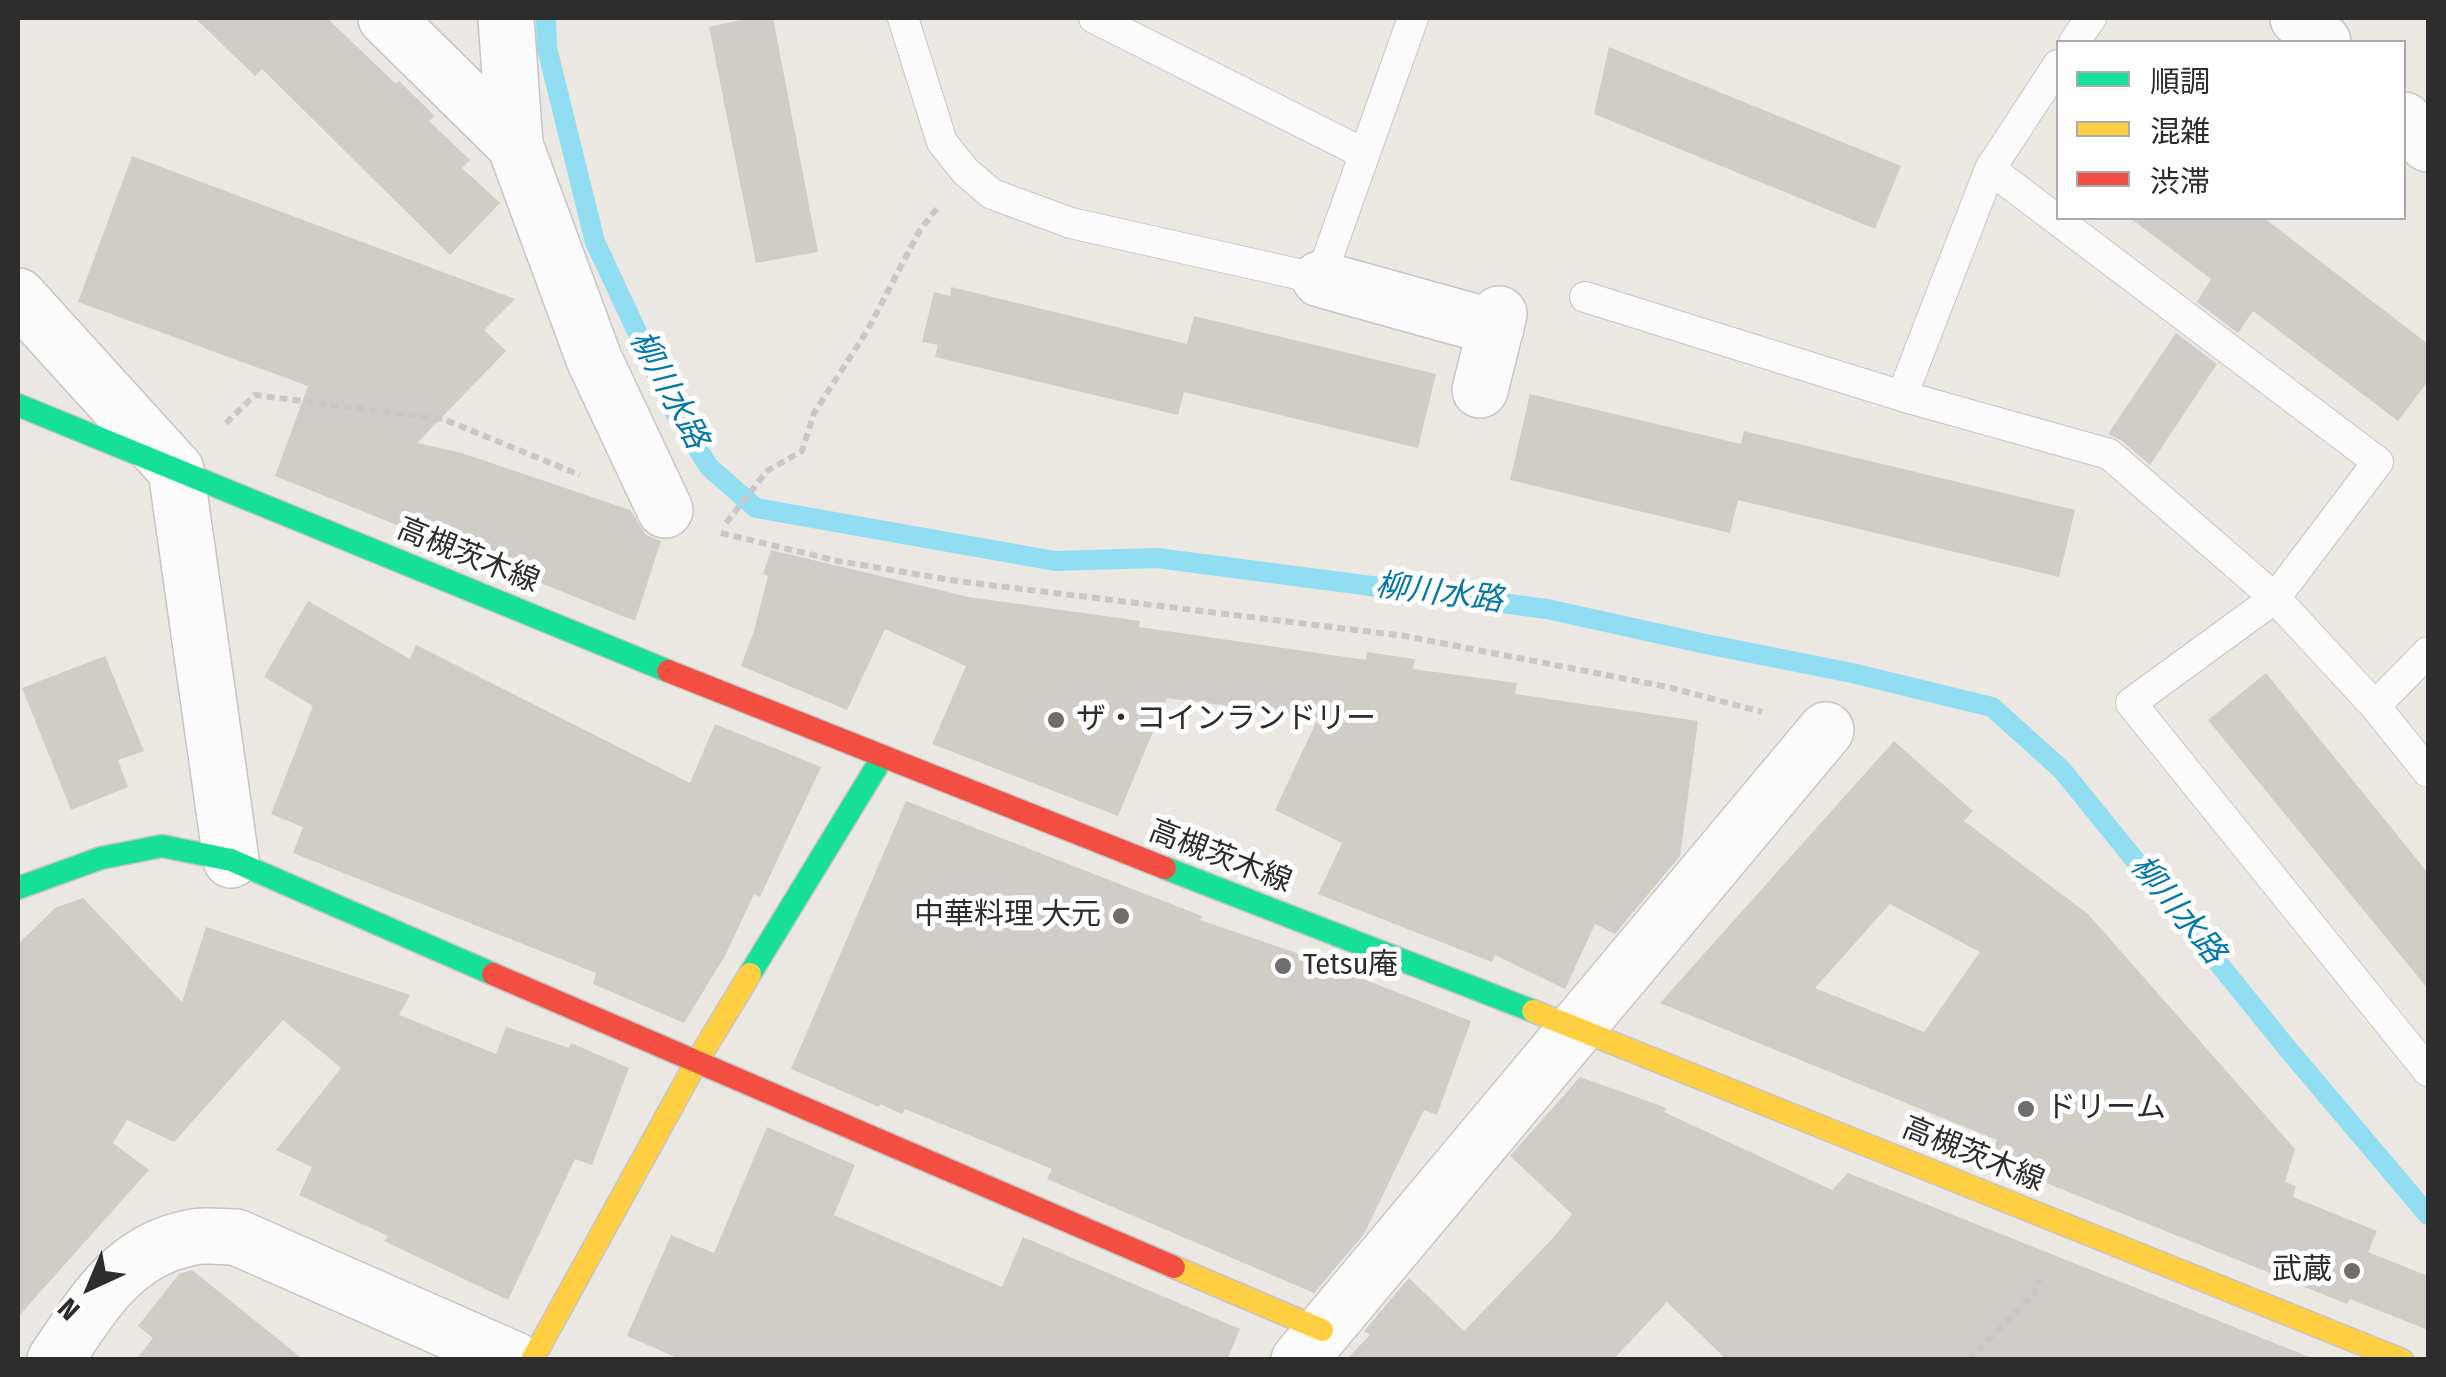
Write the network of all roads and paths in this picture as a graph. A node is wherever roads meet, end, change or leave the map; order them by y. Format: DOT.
graph roads {
  1 [pos="386,18"];
  2 [pos="506,18"];
  3 [pos="903,18"];
  4 [pos="1094,18"];
  5 [pos="1413,18"];
  6 [pos="2091,18"];
  7 [pos="2298,18"];
  8 [pos="2075,40"];
  9 [pos="2322,40"];
  10 [pos="2056,69"];
  11 [pos="2406,122"];
  12 [pos="515,144"];
  13 [pos="2428,144"];
  14 [pos="1363,153"];
  15 [pos="1990,169"];
  16 [pos="966,172"];
  17 [pos="2056,219"];
  18 [pos="2058,220"];
  19 [pos="1320,279"];
  20 [pos="18,296"];
  21 [pos="1586,297"];
  22 [pos="1480,390"];
  23 [pos="1902,396"];
  24 [pos="18,405"];
  25 [pos="176,470"];
  26 [pos="665,510"];
  27 [pos="2275,598"];
  28 [pos="2428,652"];
  29 [pos="2375,706"];
  30 [pos="1826,730"];
  31 [pos="882,758"];
  32 [pos="2428,772"];
  33 [pos="231,860"];
  34 [pos="18,888"];
  35 [pos="1576,1028"];
  36 [pos="696,1063"];
  37 [pos="2428,1071"];
  38 [pos="2063,1223"];
  39 [pos="1310,1345"];
  40 [pos="56,1360"];
  41 [pos="515,1360"];
  42 [pos="532,1360"];
  43 [pos="1968,1360"];
  44 [pos="2402,1360"];
  1 -- 12 [label="street"];
  2 -- 12 [label="street"];
  3 -- 16 [label="lane"];
  4 -- 14 [label="lane"];
  5 -- 14 [label="lane"];
  6 -- 8 [label="lane"];
  7 -- 9 [label="street"];
  10 -- 15 [label="lane"];
  11 -- 13 [label="street"];
  12 -- 26 [label="street"];
  14 -- 19 [label="lane"];
  15 -- 17 [label="lane"];
  15 -- 23 [label="lane"];
  16 -- 19 [label="lane"];
  16 -- 30 [label="path"];
  18 -- 27 [label="lane"];
  19 -- 22 [label="street"];
  20 -- 25 [label="street"];
  21 -- 23 [label="lane"];
  23 -- 27 [label="lane"];
  24 -- 25 [label="main road, 高槻茨木線"];
  25 -- 26 [label="path"];
  25 -- 31 [label="main road, 高槻茨木線"];
  25 -- 33 [label="street"];
  27 -- 29 [label="lane"];
  27 -- 37 [label="lane"];
  28 -- 29 [label="lane"];
  29 -- 32 [label="lane"];
  30 -- 35 [label="street"];
  31 -- 35 [label="main road, 高槻茨木線"];
  31 -- 36 [label="main road"];
  33 -- 34 [label="main road"];
  33 -- 36 [label="main road"];
  35 -- 38 [label="main road, 高槻茨木線"];
  35 -- 39 [label="street"];
  36 -- 39 [label="main road"];
  36 -- 42 [label="main road"];
  38 -- 43 [label="path"];
  38 -- 44 [label="main road, 高槻茨木線"];
  40 -- 41 [label="street"];
}
